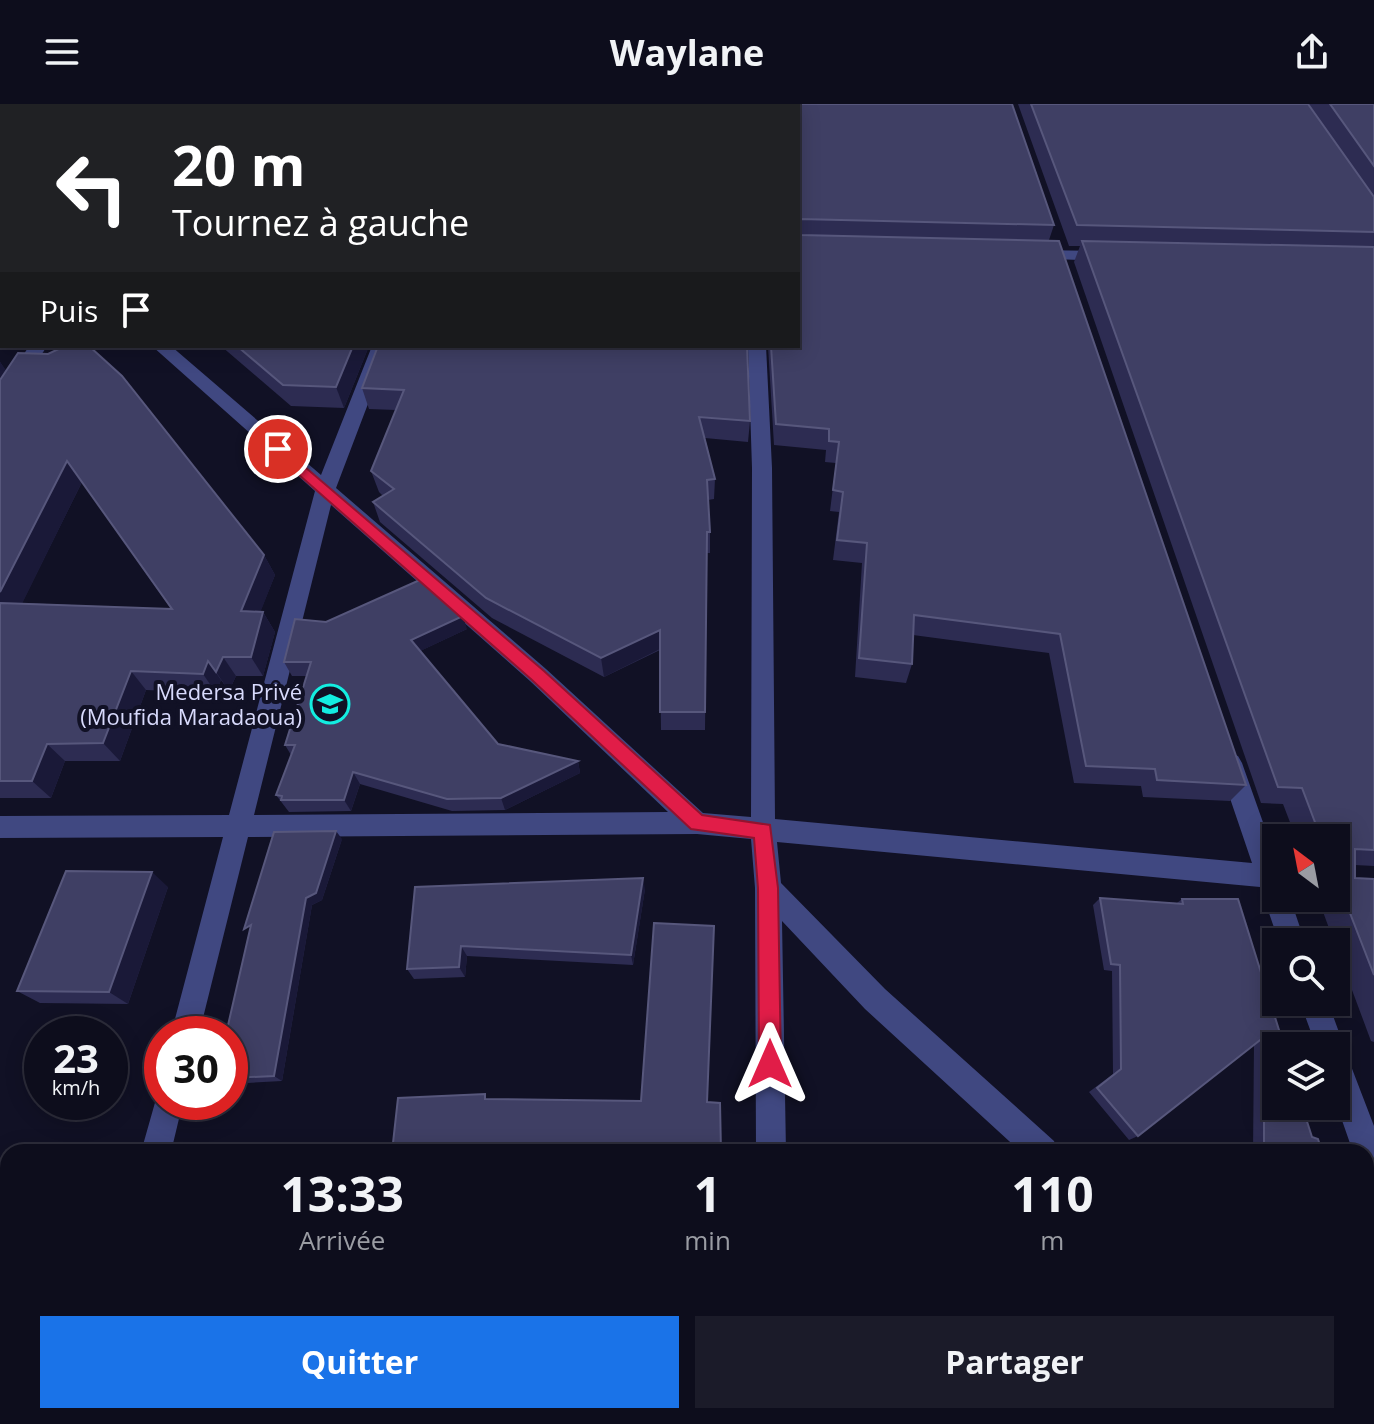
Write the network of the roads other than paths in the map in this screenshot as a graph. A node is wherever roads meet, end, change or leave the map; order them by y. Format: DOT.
graph roads {
  1 [pos="1014,254"];
  2 [pos="1123,257"];
  3 [pos="37,348"];
  4 [pos="163,348"];
  5 [pos="380,348"];
  6 [pos="757,348"];
  7 [pos="0,406"];
  8 [pos="325,490"];
  9 [pos="1223,741"];
  10 [pos="697,823"];
  11 [pos="237,826"];
  12 [pos="0,827"];
  13 [pos="763,831"];
  14 [pos="1262,849"];
  15 [pos="1262,876"];
  16 [pos="768,888"];
  17 [pos="190,1016"];
  18 [pos="1350,1101"];
  19 [pos="164,1120"];
  20 [pos="158,1144"];
  21 [pos="771,1144"];
  22 [pos="1034,1144"];
  23 [pos="1366,1144"];
  1 -- 2 [label="street"];
  3 -- 7 [label="street"];
  4 -- 8 [label="street"];
  5 -- 8 [label="street"];
  6 -- 13 [label="street"];
  8 -- 10 [label="street"];
  8 -- 11 [label="street"];
  9 -- 14 [label="street"];
  10 -- 11 [label="street"];
  10 -- 13 [label="street"];
  11 -- 12 [label="street"];
  11 -- 17 [label="street"];
  13 -- 15 [label="street"];
  13 -- 16 [label="street"];
  16 -- 21 [label="street"];
  16 -- 22 [label="street"];
  18 -- 23 [label="street"];
  19 -- 20 [label="street"];
}
